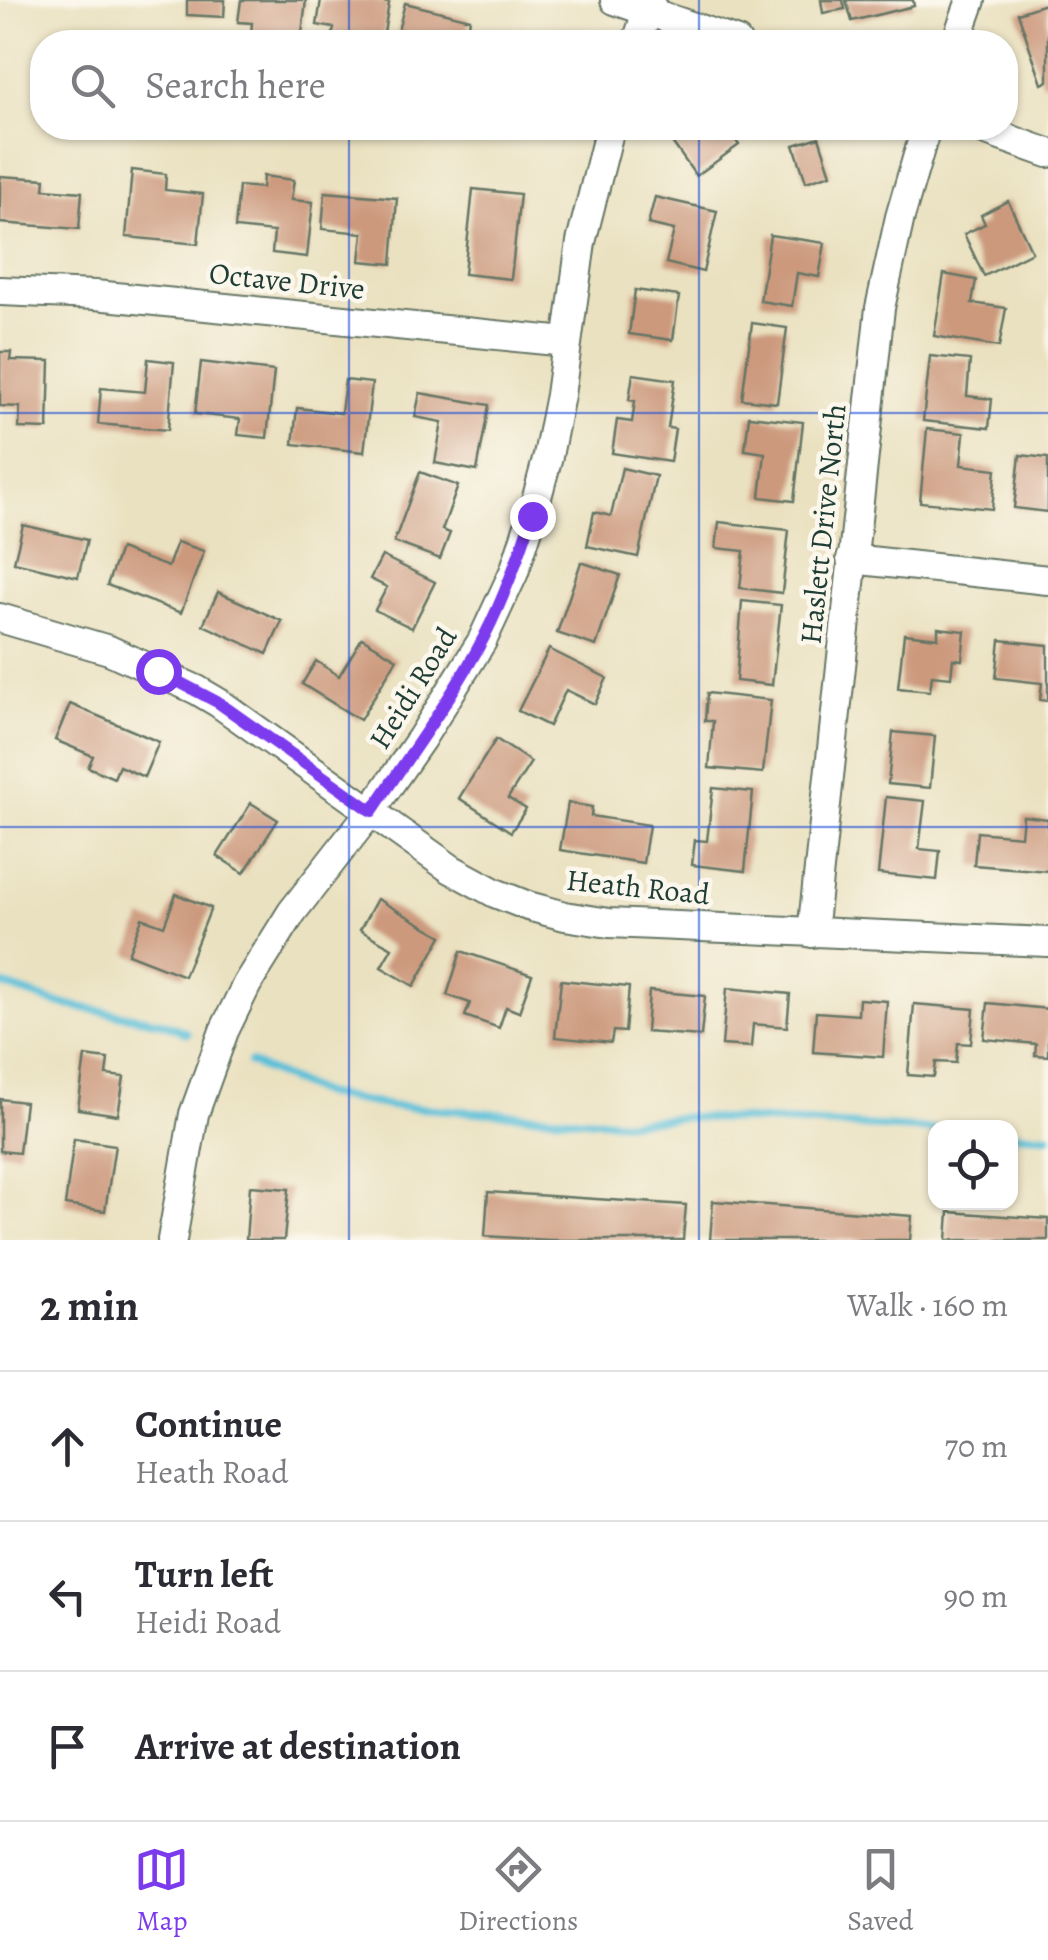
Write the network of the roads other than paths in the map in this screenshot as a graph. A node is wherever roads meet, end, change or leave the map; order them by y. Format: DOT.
graph roads {
  1 [pos="615,0"];
  2 [pos="971,0"];
  3 [pos="649,5"];
  4 [pos="641,30"];
  5 [pos="708,30"];
  6 [pos="960,30"];
  7 [pos="607,140"];
  8 [pos="922,140"];
  9 [pos="1010,140"];
  10 [pos="1048,154"];
  11 [pos="0,290"];
  12 [pos="566,342"];
  13 [pos="851,559"];
  14 [pos="1048,580"];
  15 [pos="0,618"];
  16 [pos="372,811"];
  17 [pos="812,933"];
  18 [pos="1048,942"];
  19 [pos="172,1240"];
  1 -- 3 [label="street"];
  2 -- 6 [label="street"];
  3 -- 4 [label="street"];
  3 -- 5 [label="street"];
  7 -- 12 [label="street, Heidi Road"];
  8 -- 13 [label="street, Haslett Drive North"];
  9 -- 10 [label="street"];
  11 -- 12 [label="street, Octave Drive"];
  12 -- 16 [label="street, Heidi Road"];
  13 -- 14 [label="street"];
  13 -- 17 [label="street, Haslett Drive North"];
  15 -- 16 [label="street, Heath Road"];
  16 -- 17 [label="street, Heath Road"];
  16 -- 19 [label="street, Heidi Road"];
  17 -- 18 [label="street, Heath Road"];
}
